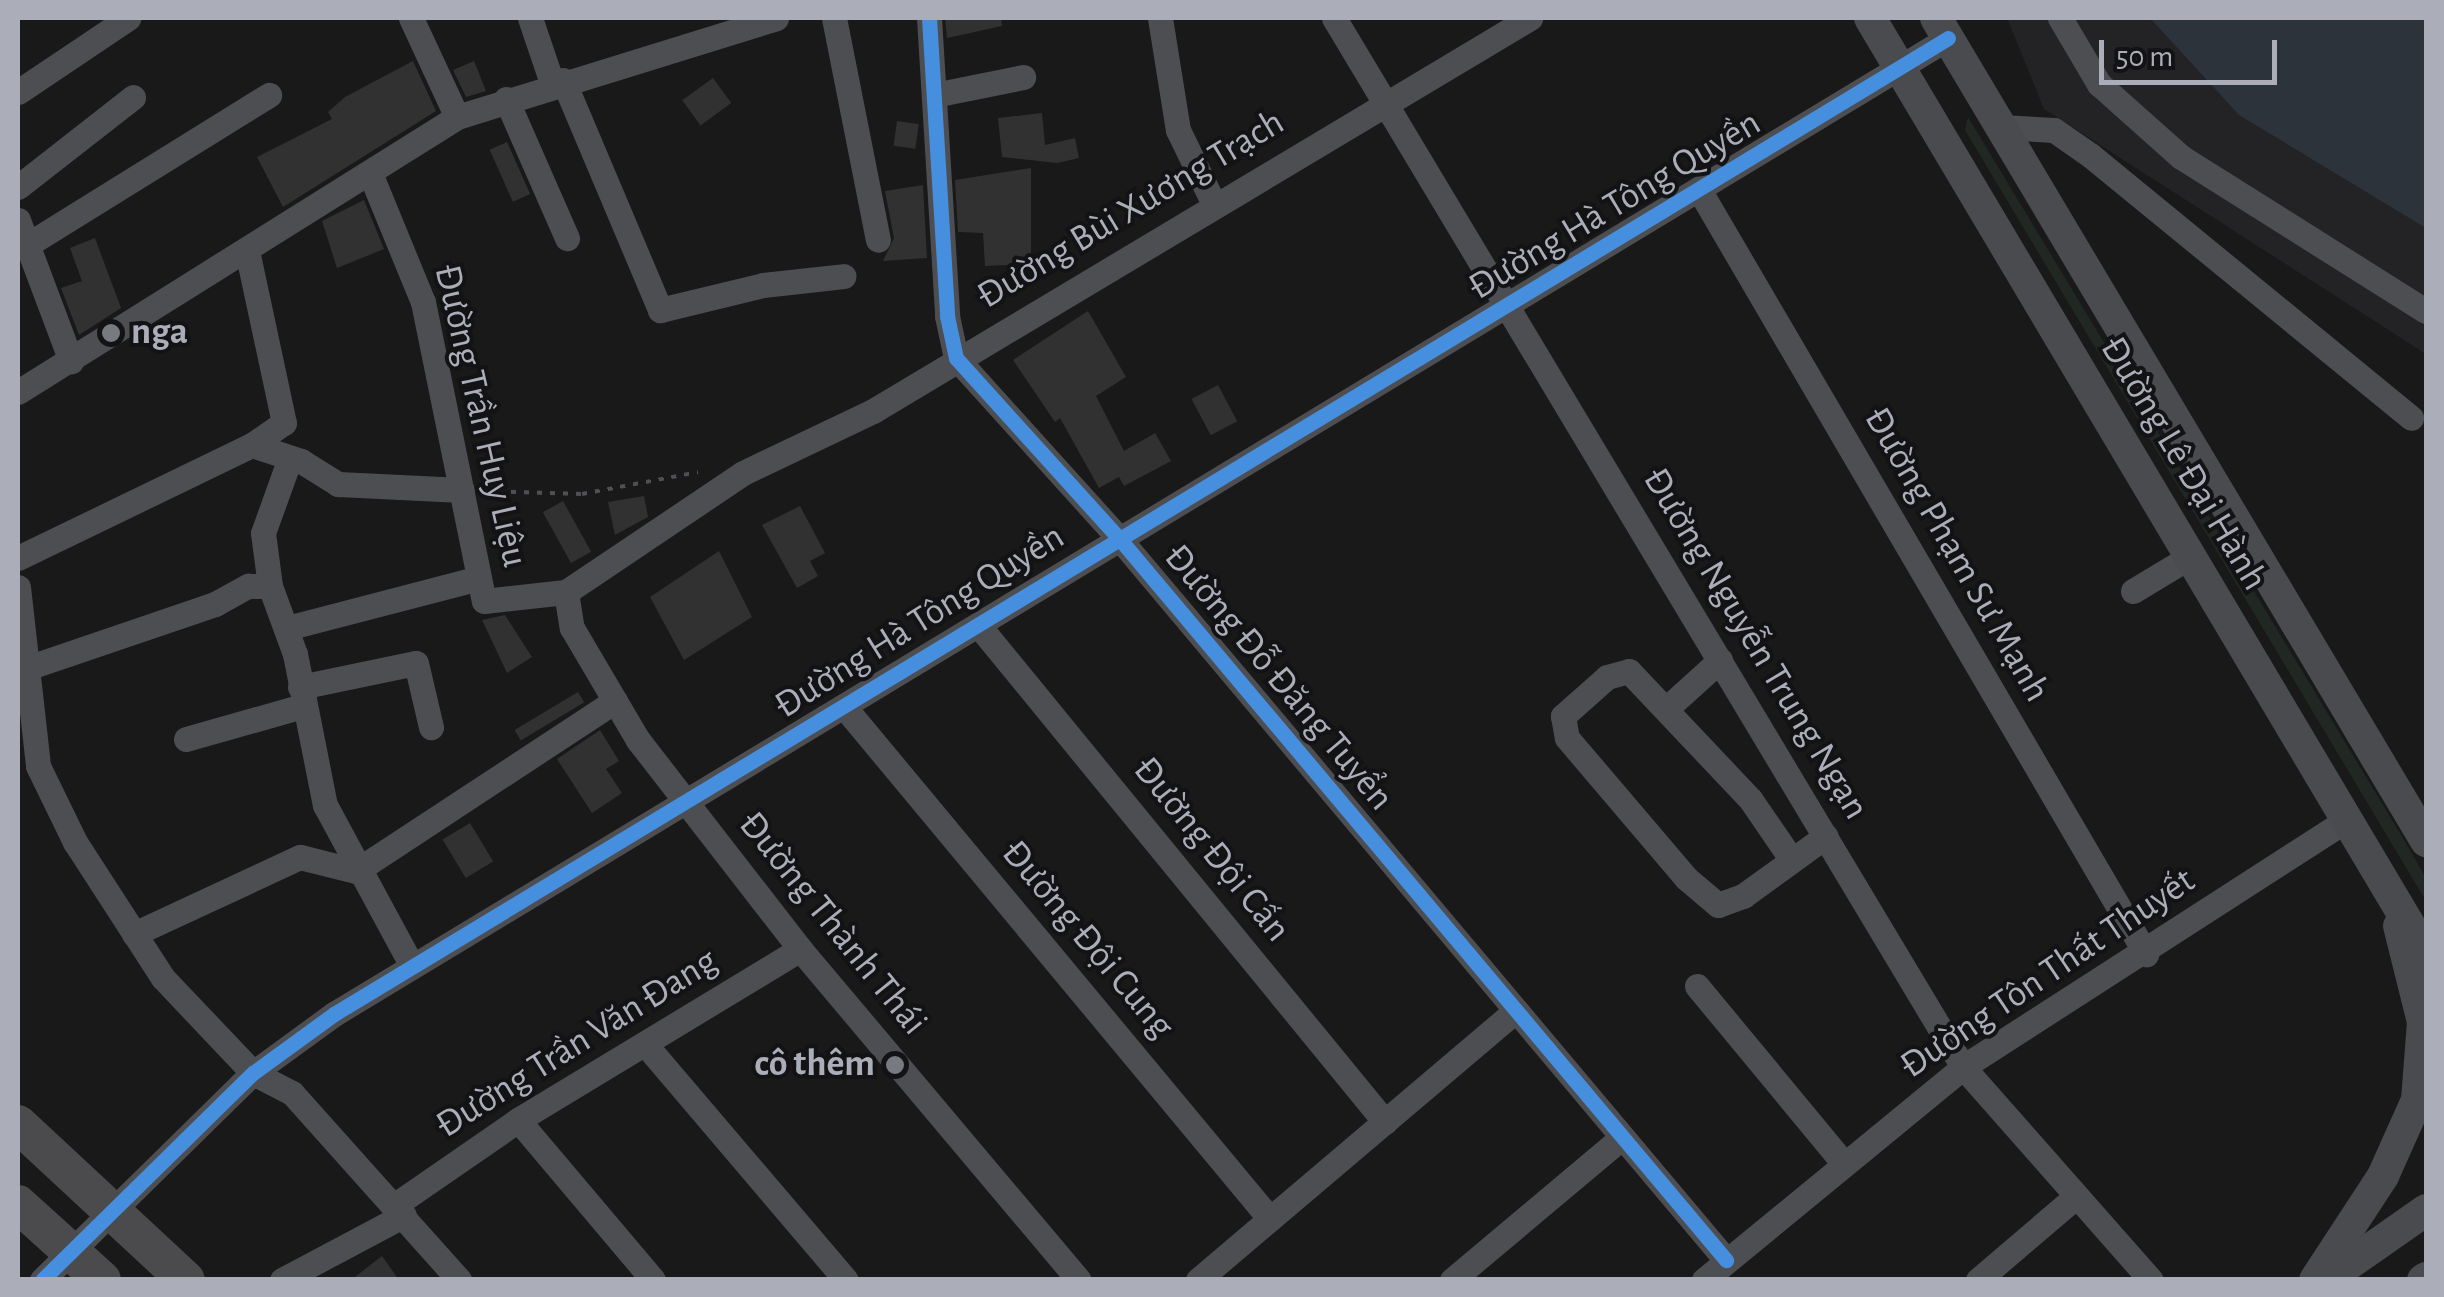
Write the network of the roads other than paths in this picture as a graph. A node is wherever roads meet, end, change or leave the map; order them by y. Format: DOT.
graph roads {
  1 [pos="128,18"];
  2 [pos="411,18"];
  3 [pos="530,18"];
  4 [pos="776,18"];
  5 [pos="834,18"];
  6 [pos="929,18"];
  7 [pos="1160,18"];
  8 [pos="1334,18"];
  9 [pos="1530,18"];
  10 [pos="1870,18"];
  11 [pos="2060,18"];
  12 [pos="1942,28"];
  13 [pos="1900,68"];
  14 [pos="1023,77"];
  15 [pos="557,81"];
  16 [pos="18,92"];
  17 [pos="934,94"];
  18 [pos="270,95"];
  19 [pos="133,97"];
  20 [pos="506,99"];
  21 [pos="1386,102"];
  22 [pos="457,117"];
  23 [pos="2000,127"];
  24 [pos="370,172"];
  25 [pos="18,187"];
  26 [pos="1701,193"];
  27 [pos="1214,204"];
  28 [pos="18,220"];
  29 [pos="567,238"];
  30 [pos="878,240"];
  31 [pos="27,245"];
  32 [pos="247,251"];
  33 [pos="844,276"];
  34 [pos="1512,308"];
  35 [pos="2426,311"];
  36 [pos="956,358"];
  37 [pos="72,361"];
  38 [pos="18,392"];
  39 [pos="2411,418"];
  40 [pos="252,445"];
  41 [pos="290,458"];
  42 [pos="462,490"];
  43 [pos="1118,537"];
  44 [pos="2191,556"];
  45 [pos="18,558"];
  46 [pos="478,578"];
  47 [pos="270,586"];
  48 [pos="18,588"];
  49 [pos="2133,590"];
  50 [pos="566,592"];
  51 [pos="978,626"];
  52 [pos="287,628"];
  53 [pos="1720,660"];
  54 [pos="27,668"];
  55 [pos="302,696"];
  56 [pos="615,701"];
  57 [pos="1666,708"];
  58 [pos="846,709"];
  59 [pos="431,727"];
  60 [pos="186,739"];
  61 [pos="28,771"];
  62 [pos="685,801"];
  63 [pos="2348,819"];
  64 [pos="1826,836"];
  65 [pos="2426,841"];
  66 [pos="1792,860"];
  67 [pos="356,872"];
  68 [pos="2391,892"];
  69 [pos="134,934"];
  70 [pos="800,949"];
  71 [pos="2426,953"];
  72 [pos="2146,954"];
  73 [pos="412,966"];
  74 [pos="1697,986"];
  75 [pos="1514,1012"];
  76 [pos="645,1044"];
  77 [pos="1963,1067"];
  78 [pos="253,1073"];
  79 [pos="518,1120"];
  80 [pos="1385,1122"];
  81 [pos="18,1124"];
  82 [pos="1620,1138"];
  83 [pos="1844,1164"];
  84 [pos="2074,1198"];
  85 [pos="18,1204"];
  86 [pos="110,1208"];
  87 [pos="399,1210"];
  88 [pos="2426,1210"];
  89 [pos="1270,1219"];
  90 [pos="1726,1260"];
  91 [pos="54,1265"];
  92 [pos="102,1280"];
  93 [pos="186,1280"];
  94 [pos="282,1280"];
  95 [pos="459,1280"];
  96 [pos="653,1280"];
  97 [pos="846,1280"];
  98 [pos="1079,1280"];
  99 [pos="1198,1280"];
  100 [pos="1452,1280"];
  101 [pos="1704,1280"];
  102 [pos="1978,1280"];
  103 [pos="2151,1280"];
  104 [pos="2315,1280"];
  105 [pos="2326,1280"];
  1 -- 16 [label="street"];
  2 -- 22 [label="street"];
  3 -- 15 [label="street"];
  4 -- 15 [label="street"];
  5 -- 30 [label="street"];
  6 -- 17 [label="street"];
  7 -- 27 [label="street"];
  8 -- 21 [label="street, Đường Nguyễn Trung Ngạn"];
  9 -- 21 [label="street, Đường Bùi Xương Trạch"];
  10 -- 13 [label="main road, Đường Lê Đại Hành"];
  11 -- 35 [label="street"];
  12 -- 13 [label="street, Đường Hà Tông Quyền"];
  12 -- 23 [label="main road, Đường Lê Đại Hành"];
  13 -- 26 [label="street, Đường Hà Tông Quyền"];
  13 -- 44 [label="main road, Đường Lê Đại Hành"];
  14 -- 17 [label="street"];
  15 -- 20 [label="street"];
  15 -- 33 [label="street"];
  17 -- 36 [label="street"];
  18 -- 31 [label="street"];
  19 -- 25 [label="street"];
  20 -- 22 [label="street"];
  20 -- 29 [label="street"];
  21 -- 27 [label="street, Đường Bùi Xương Trạch"];
  21 -- 34 [label="street, Đường Nguyễn Trung Ngạn"];
  22 -- 24 [label="street"];
  23 -- 39 [label="street"];
  23 -- 65 [label="main road, Đường Lê Đại Hành"];
  24 -- 32 [label="street"];
  24 -- 42 [label="street, Đường Trần Huy Liệu"];
  26 -- 34 [label="street, Đường Hà Tông Quyền"];
  26 -- 72 [label="street, Đường Phạm Sư Mạnh"];
  27 -- 36 [label="street, Đường Bùi Xương Trạch"];
  28 -- 31 [label="street"];
  31 -- 37 [label="street"];
  32 -- 37 [label="street"];
  32 -- 40 [label="street"];
  34 -- 43 [label="street, Đường Hà Tông Quyền"];
  34 -- 53 [label="street, Đường Nguyễn Trung Ngạn"];
  36 -- 43 [label="street, Đường Đỗ Đăng Tuyển"];
  36 -- 50 [label="street, Đường Bùi Xương Trạch"];
  37 -- 38 [label="street"];
  40 -- 41 [label="street"];
  40 -- 45 [label="street"];
  41 -- 42 [label="street"];
  41 -- 47 [label="street"];
  42 -- 46 [label="street, Đường Trần Huy Liệu"];
  43 -- 51 [label="street, Đường Hà Tông Quyền"];
  43 -- 75 [label="street, Đường Đỗ Đăng Tuyển"];
  44 -- 49 [label="street"];
  44 -- 63 [label="main road, Đường Lê Đại Hành"];
  46 -- 50 [label="street, Đường Trần Huy Liệu"];
  46 -- 52 [label="street"];
  47 -- 52 [label="street"];
  47 -- 54 [label="street"];
  48 -- 54 [label="street"];
  50 -- 56 [label="street, Đường Thành Thái"];
  51 -- 58 [label="street, Đường Hà Tông Quyền"];
  51 -- 80 [label="street, Đường Đội Cấn"];
  52 -- 55 [label="street"];
  53 -- 57 [label="street"];
  53 -- 64 [label="street, Đường Nguyễn Trung Ngạn"];
  54 -- 61 [label="street"];
  55 -- 59 [label="street"];
  55 -- 60 [label="street"];
  55 -- 67 [label="street"];
  56 -- 62 [label="street, Đường Thành Thái"];
  56 -- 67 [label="street"];
  57 -- 66 [label="street"];
  57 -- 66 [label="street"];
  58 -- 62 [label="street, Đường Hà Tông Quyền"];
  58 -- 89 [label="street, Đường Đội Cung"];
  61 -- 69 [label="street"];
  62 -- 70 [label="street, Đường Thành Thái"];
  62 -- 73 [label="street, Đường Hà Tông Quyền"];
  63 -- 68 [label="main road, Đường Lê Đại Hành"];
  63 -- 72 [label="street, Đường Tôn Thất Thuyết"];
  64 -- 66 [label="street"];
  64 -- 77 [label="street, Đường Nguyễn Trung Ngạn"];
  67 -- 69 [label="street"];
  67 -- 73 [label="street"];
  68 -- 71 [label="main road, Đường Lê Đại Hành"];
  68 -- 104 [label="main road"];
  69 -- 78 [label="street"];
  70 -- 76 [label="street, Đường Trần Văn Đang"];
  70 -- 98 [label="street, Đường Thành Thái"];
  72 -- 77 [label="street, Đường Tôn Thất Thuyết"];
  73 -- 78 [label="street, Đường Hà Tông Quyền"];
  74 -- 83 [label="street"];
  75 -- 80 [label="street"];
  75 -- 82 [label="street, Đường Đỗ Đăng Tuyển"];
  76 -- 79 [label="street, Đường Trần Văn Đang"];
  76 -- 97 [label="street"];
  77 -- 83 [label="street, Đường Tôn Thất Thuyết"];
  77 -- 84 [label="street, Đường Nguyễn Trung Ngạn"];
  78 -- 86 [label="street, Đường Hà Tông Quyền"];
  78 -- 87 [label="street"];
  79 -- 87 [label="street, Đường Trần Văn Đang"];
  79 -- 96 [label="street"];
  80 -- 89 [label="street"];
  81 -- 86 [label="highway"];
  82 -- 90 [label="street, Đường Đỗ Đăng Tuyển"];
  82 -- 100 [label="street"];
  83 -- 90 [label="street, Đường Tôn Thất Thuyết"];
  84 -- 102 [label="street"];
  84 -- 103 [label="street, Đường Nguyễn Trung Ngạn"];
  85 -- 91 [label="highway"];
  86 -- 91 [label="street, Đường Hà Tông Quyền"];
  86 -- 93 [label="highway"];
  87 -- 94 [label="street, Đường Trần Văn Đang"];
  87 -- 95 [label="street"];
  88 -- 105 [label="main road"];
  89 -- 99 [label="street"];
  90 -- 101 [label="street, Đường Tôn Thất Thuyết"];
  91 -- 92 [label="highway"];
}
